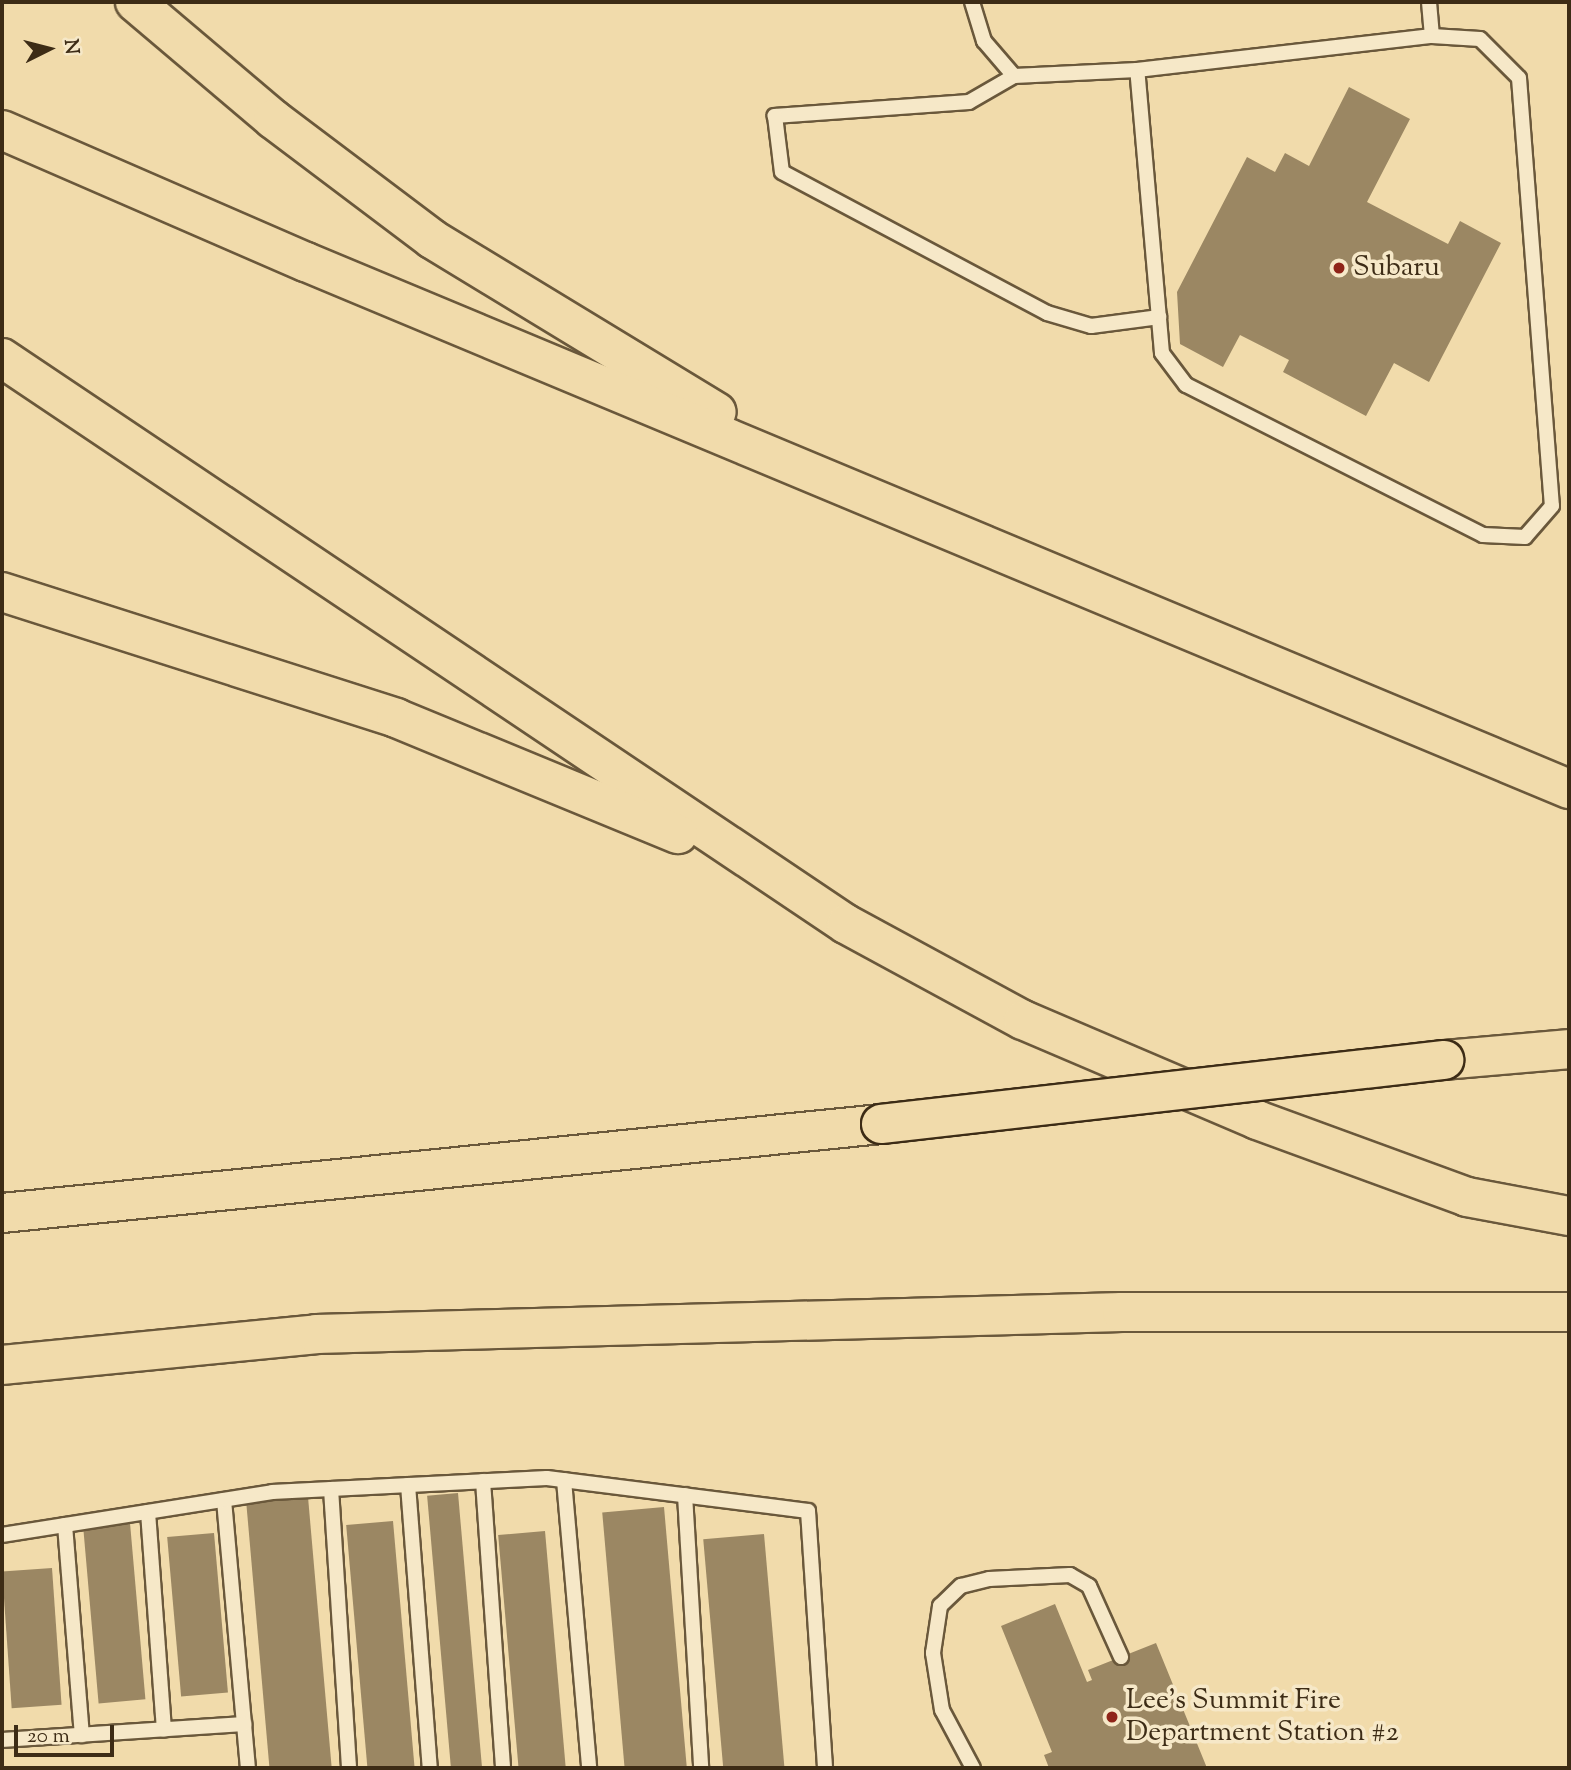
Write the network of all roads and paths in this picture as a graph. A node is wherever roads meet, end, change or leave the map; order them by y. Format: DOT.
graph roads {
  1 [pos="135,2"];
  2 [pos="972,2"];
  3 [pos="1429,2"];
  4 [pos="1432,36"];
  5 [pos="1137,70"];
  6 [pos="1014,76"];
  7 [pos="2,130"];
  8 [pos="1159,317"];
  9 [pos="2,358"];
  10 [pos="902,508"];
  11 [pos="2,592"];
  12 [pos="1569,789"];
  13 [pos="846,924"];
  14 [pos="1569,1049"];
  15 [pos="2,1213"];
  16 [pos="1569,1216"];
  17 [pos="1569,1312"];
  18 [pos="2,1364"];
  19 [pos="564,1480"];
  20 [pos="483,1481"];
  21 [pos="408,1485"];
  22 [pos="331,1489"];
  23 [pos="685,1495"];
  24 [pos="224,1500"];
  25 [pos="148,1512"];
  26 [pos="65,1525"];
  27 [pos="2,1535"];
  28 [pos="1121,1657"];
  29 [pos="244,1724"];
  30 [pos="164,1729"];
  31 [pos="82,1735"];
  32 [pos="2,1740"];
  33 [pos="248,1768"];
  34 [pos="349,1768"];
  35 [pos="430,1768"];
  36 [pos="503,1768"];
  37 [pos="589,1768"];
  38 [pos="701,1768"];
  39 [pos="825,1768"];
  40 [pos="973,1768"];
  1 -- 10 [label="highway"];
  2 -- 6 [label="lane"];
  3 -- 4 [label="lane"];
  4 -- 5 [label="lane"];
  4 -- 8 [label="lane"];
  5 -- 6 [label="lane"];
  5 -- 8 [label="lane"];
  6 -- 8 [label="lane"];
  7 -- 10 [label="highway"];
  9 -- 13 [label="highway"];
  10 -- 12 [label="highway"];
  11 -- 13 [label="highway"];
  13 -- 16 [label="highway"];
  14 -- 15 [label="highway, bridge"];
  17 -- 18 [label="highway"];
  19 -- 20 [label="lane"];
  19 -- 23 [label="lane"];
  19 -- 37 [label="lane"];
  20 -- 21 [label="lane"];
  20 -- 36 [label="lane"];
  21 -- 22 [label="lane"];
  21 -- 35 [label="lane"];
  22 -- 24 [label="lane"];
  22 -- 34 [label="lane"];
  23 -- 38 [label="lane"];
  23 -- 39 [label="lane"];
  24 -- 25 [label="lane"];
  24 -- 29 [label="lane"];
  25 -- 26 [label="lane"];
  25 -- 30 [label="lane"];
  26 -- 27 [label="lane"];
  26 -- 31 [label="lane"];
  28 -- 40 [label="lane"];
  29 -- 30 [label="lane"];
  29 -- 33 [label="lane"];
  30 -- 31 [label="lane"];
  31 -- 32 [label="lane"];
}
